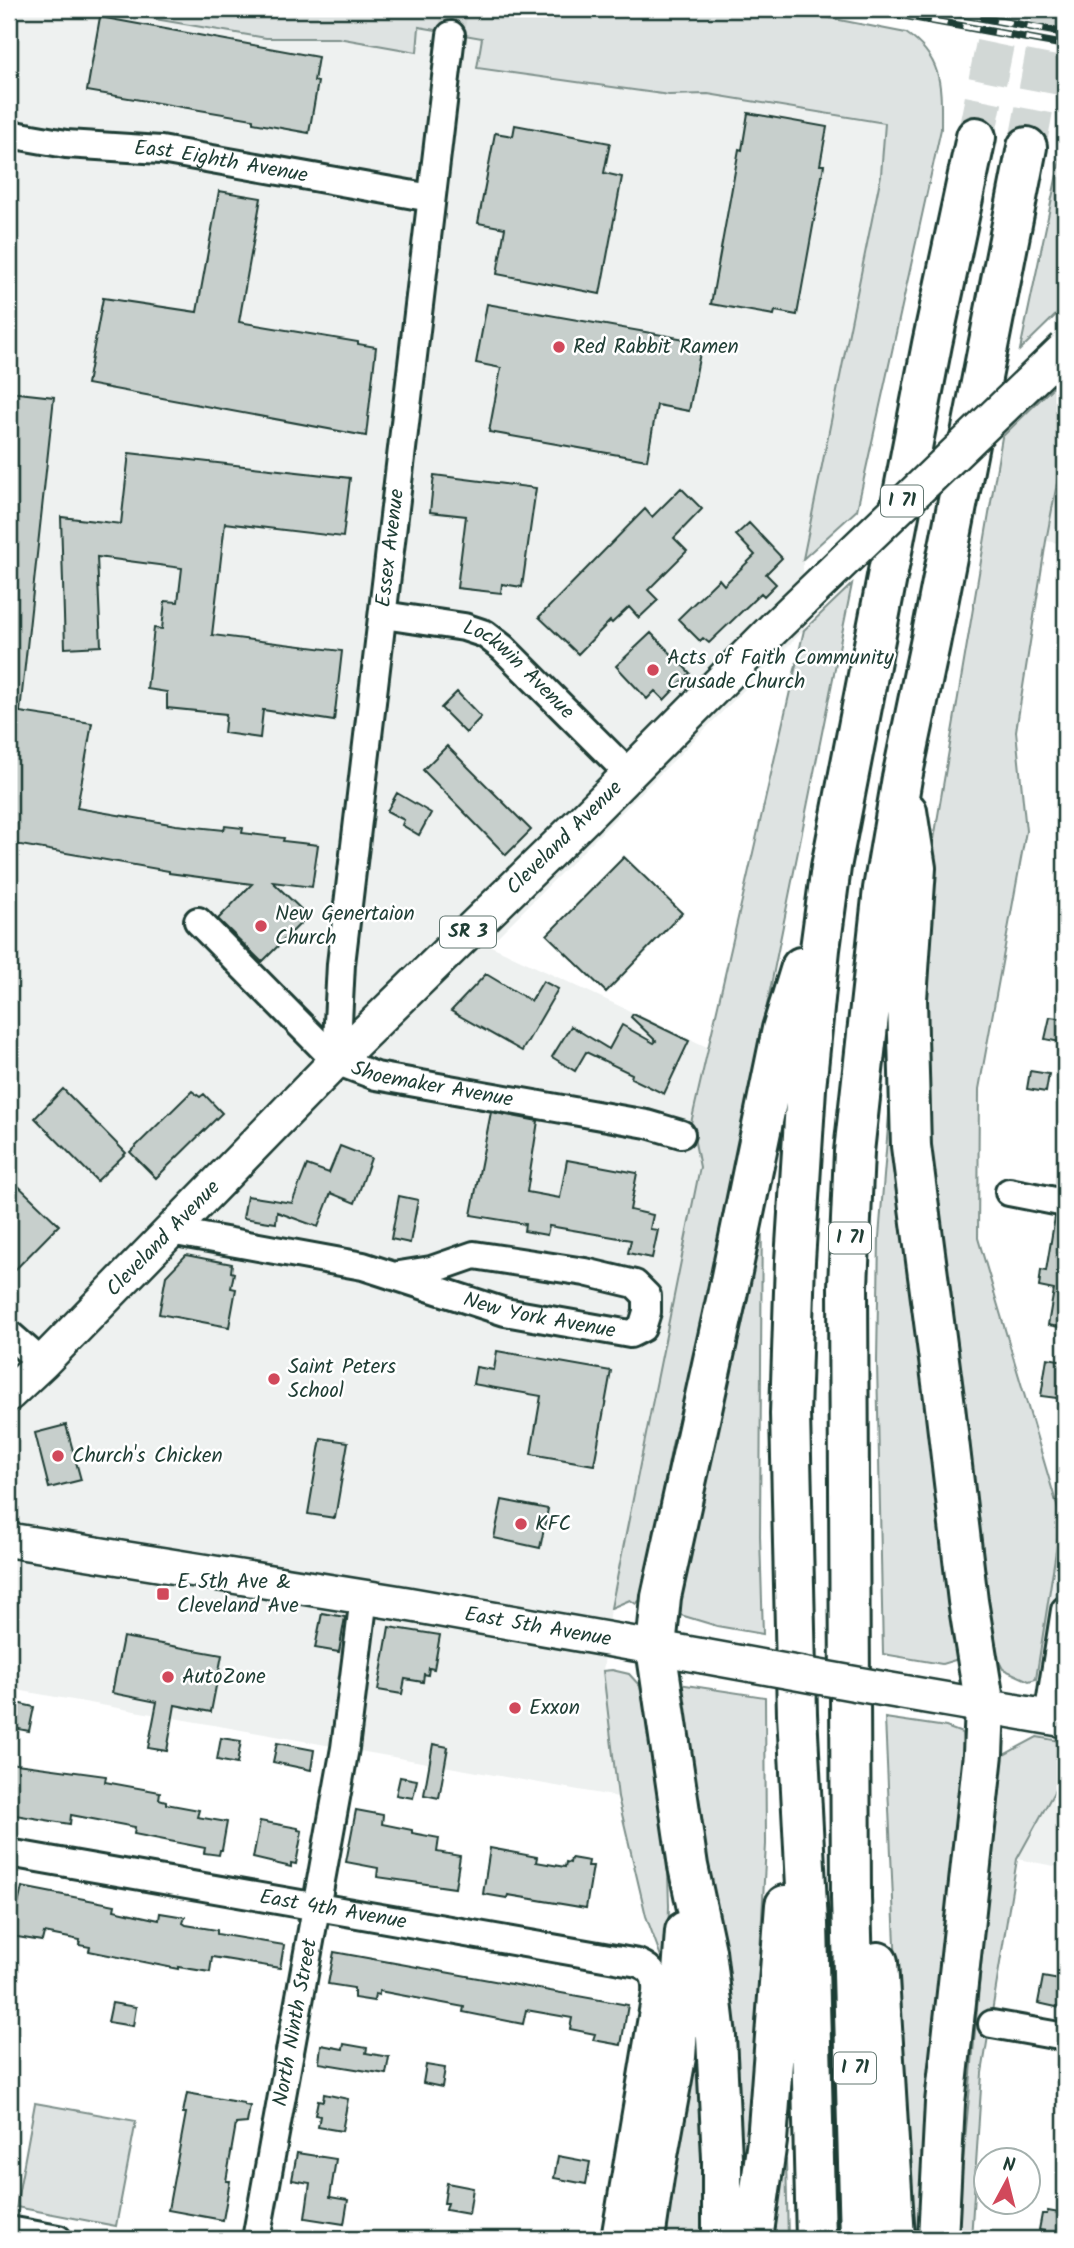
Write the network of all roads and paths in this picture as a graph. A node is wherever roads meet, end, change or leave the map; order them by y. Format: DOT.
graph roads {
  1 [pos="451,35"];
  2 [pos="9,134"];
  3 [pos="976,137"];
  4 [pos="1027,147"];
  5 [pos="431,198"];
  6 [pos="1065,348"];
  7 [pos="383,615"];
  8 [pos="628,773"];
  9 [pos="902,778"];
  10 [pos="831,867"];
  11 [pos="198,921"];
  12 [pos="336,1061"];
  13 [pos="681,1135"];
  14 [pos="1009,1192"];
  15 [pos="1065,1203"];
  16 [pos="170,1231"];
  17 [pos="393,1276"];
  18 [pos="9,1334"];
  19 [pos="42,1363"];
  20 [pos="9,1394"];
  21 [pos="9,1540"];
  22 [pos="364,1597"];
  23 [pos="1065,1610"];
  24 [pos="656,1648"];
  25 [pos="851,1702"];
  26 [pos="968,1704"];
  27 [pos="797,1714"];
  28 [pos="1056,1718"];
  29 [pos="9,1853"];
  30 [pos="688,1866"];
  31 [pos="316,1907"];
  32 [pos="992,2024"];
  33 [pos="1065,2037"];
  34 [pos="9,2230"];
  35 [pos="58,2239"];
  36 [pos="256,2239"];
  37 [pos="615,2239"];
  38 [pos="645,2239"];
  39 [pos="722,2239"];
  40 [pos="753,2239"];
  41 [pos="816,2239"];
  42 [pos="860,2239"];
  43 [pos="895,2239"];
  44 [pos="937,2239"];
  1 -- 5 [label="street, Essex Avenue"];
  2 -- 5 [label="street, East Eighth Avenue"];
  3 -- 10 [label="highway, I 71"];
  4 -- 9 [label="highway, I 71"];
  5 -- 7 [label="street, Essex Avenue"];
  6 -- 8 [label="main road, Cleveland Avenue / SR 3, bridge"];
  7 -- 8 [label="street, Lockwin Avenue"];
  7 -- 12 [label="street, Essex Avenue"];
  8 -- 12 [label="main road, Cleveland Avenue / SR 3"];
  9 -- 25 [label="highway, I 71"];
  9 -- 26 [label="highway"];
  10 -- 24 [label="highway"];
  10 -- 27 [label="highway, I 71"];
  11 -- 12 [label="street, Shoemaker Avenue"];
  12 -- 13 [label="street, Shoemaker Avenue"];
  12 -- 16 [label="main road, Cleveland Avenue / SR 3"];
  14 -- 15 [label="street"];
  16 -- 17 [label="street, New York Avenue"];
  16 -- 19 [label="main road, Cleveland Avenue / SR 3"];
  17 -- 17 [label="street, New York Avenue"];
  18 -- 19 [label="street"];
  19 -- 20 [label="main road, Cleveland Avenue / SR 3"];
  21 -- 22 [label="main road, East 5th Avenue"];
  22 -- 24 [label="main road, East 5th Avenue"];
  22 -- 31 [label="street, North Ninth Street"];
  23 -- 28 [label="street"];
  24 -- 26 [label="main road, East 5th Avenue, bridge"];
  24 -- 30 [label="highway"];
  25 -- 42 [label="highway, I 71"];
  25 -- 43 [label="highway"];
  26 -- 28 [label="main road, East 5th Avenue"];
  26 -- 44 [label="highway"];
  27 -- 40 [label="highway"];
  27 -- 41 [label="highway, I 71"];
  29 -- 31 [label="street, East 4th Avenue"];
  30 -- 38 [label="highway"];
  30 -- 39 [label="highway"];
  31 -- 36 [label="street, North Ninth Street"];
  31 -- 37 [label="street, East 4th Avenue"];
  32 -- 33 [label="street"];
  34 -- 35 [label="street"];
}
